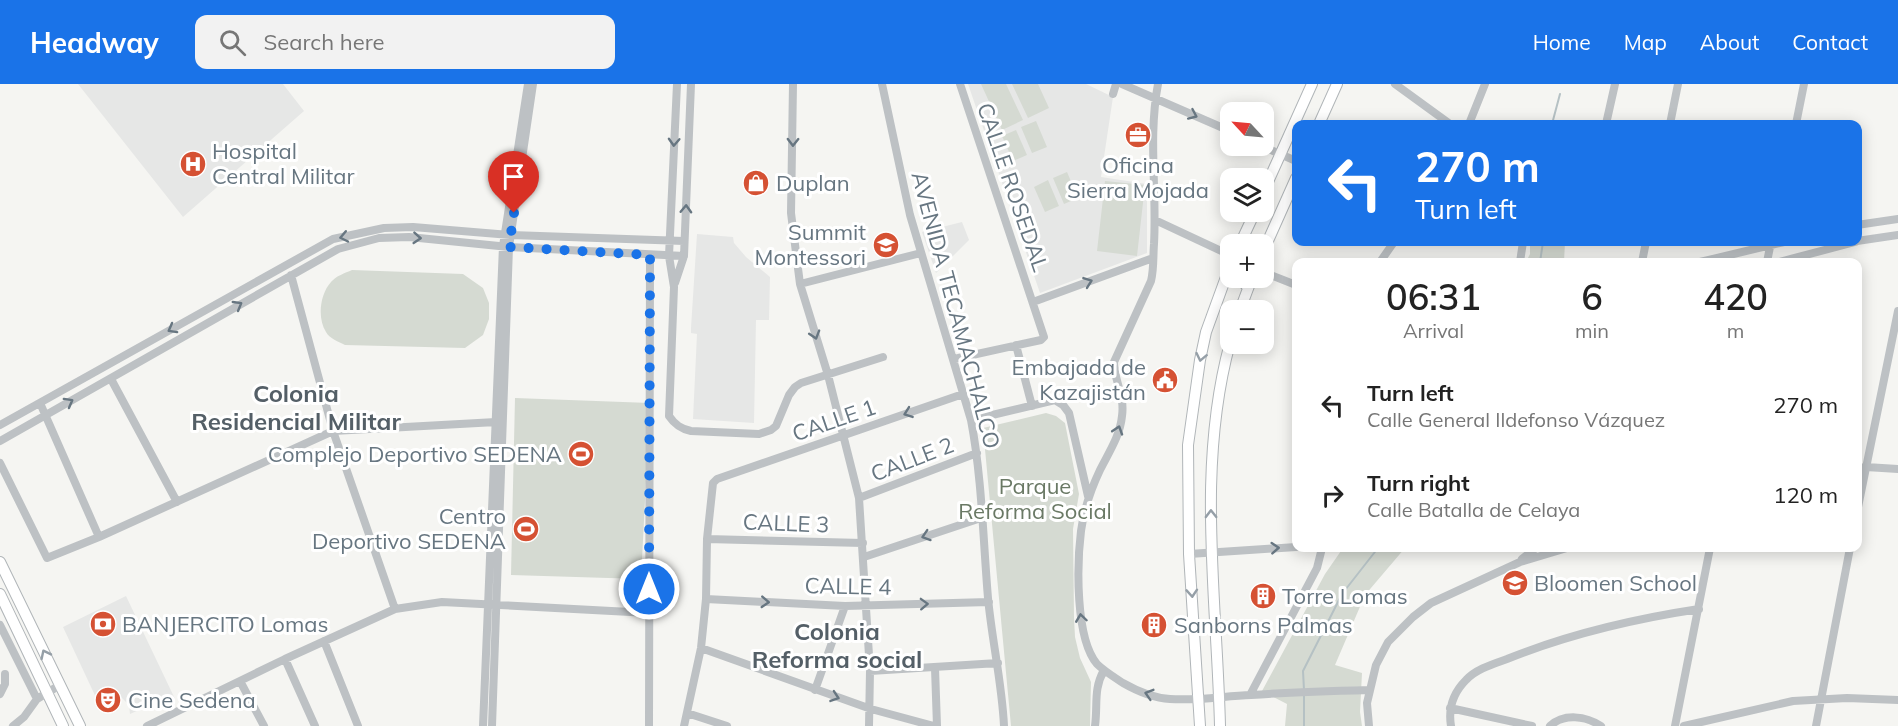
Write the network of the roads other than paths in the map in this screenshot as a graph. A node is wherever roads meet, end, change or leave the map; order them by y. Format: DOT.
graph roads {
  1 [pos="528,84"];
  2 [pos="533,84"];
  3 [pos="677,84"];
  4 [pos="691,84"];
  5 [pos="793,84"];
  6 [pos="882,84"];
  7 [pos="960,84"];
  8 [pos="1116,84"];
  9 [pos="1122,84"];
  10 [pos="1158,84"];
  11 [pos="1312,84"];
  12 [pos="1336,84"];
  13 [pos="1395,84"];
  14 [pos="1485,84"];
  15 [pos="1615,84"];
  16 [pos="1678,84"];
  17 [pos="1804,84"];
  18 [pos="1113,94"];
  19 [pos="1155,98"];
  20 [pos="1296,120"];
  21 [pos="1321,120"];
  22 [pos="1444,120"];
  23 [pos="1471,120"];
  24 [pos="1607,120"];
  25 [pos="1671,120"];
  26 [pos="1797,120"];
  27 [pos="1220,127"];
  28 [pos="1292,129"];
  29 [pos="1274,151"];
  30 [pos="1281,154"];
  31 [pos="1292,159"];
  32 [pos="1274,169"];
  33 [pos="1292,186"];
  34 [pos="1898,219"];
  35 [pos="1155,220"];
  36 [pos="1862,224"];
  37 [pos="1271,234"];
  38 [pos="507,235"];
  39 [pos="1898,235"];
  40 [pos="1862,240"];
  41 [pos="669,241"];
  42 [pos="684,241"];
  43 [pos="506,246"];
  44 [pos="1760,246"];
  45 [pos="1838,246"];
  46 [pos="1220,250"];
  47 [pos="921,253"];
  48 [pos="650,255"];
  49 [pos="669,256"];
  50 [pos="684,256"];
  51 [pos="1153,258"];
  52 [pos="1715,258"];
  53 [pos="1794,258"];
  54 [pos="291,275"];
  55 [pos="1274,276"];
  56 [pos="1292,283"];
  57 [pos="800,284"];
  58 [pos="674,287"];
  59 [pos="1225,288"];
  60 [pos="1033,302"];
  61 [pos="1898,310"];
  62 [pos="1016,345"];
  63 [pos="1228,354"];
  64 [pos="883,357"];
  65 [pos="954,359"];
  66 [pos="828,375"];
  67 [pos="111,379"];
  68 [pos="963,394"];
  69 [pos="40,403"];
  70 [pos="1032,406"];
  71 [pos="45,415"];
  72 [pos="971,420"];
  73 [pos="496,422"];
  74 [pos="0,425"];
  75 [pos="333,431"];
  76 [pos="845,436"];
  77 [pos="0,441"];
  78 [pos="977,453"];
  79 [pos="0,463"];
  80 [pos="1862,463"];
  81 [pos="1862,467"];
  82 [pos="1898,469"];
  83 [pos="1089,497"];
  84 [pos="859,498"];
  85 [pos="177,502"];
  86 [pos="981,518"];
  87 [pos="99,537"];
  88 [pos="707,539"];
  89 [pos="863,543"];
  90 [pos="1292,547"];
  91 [pos="1321,552"];
  92 [pos="1531,552"];
  93 [pos="1553,552"];
  94 [pos="1709,552"];
  95 [pos="1849,552"];
  96 [pos="1212,553"];
  97 [pos="1189,554"];
  98 [pos="864,557"];
  99 [pos="1520,561"];
  100 [pos="0,562"];
  101 [pos="0,594"];
  102 [pos="706,599"];
  103 [pos="989,602"];
  104 [pos="492,604"];
  105 [pos="845,606"];
  106 [pos="866,606"];
  107 [pos="395,609"];
  108 [pos="1699,609"];
  109 [pos="649,613"];
  110 [pos="0,625"];
  111 [pos="324,641"];
  112 [pos="701,648"];
  113 [pos="285,659"];
  114 [pos="998,663"];
  115 [pos="935,668"];
  116 [pos="1104,670"];
  117 [pos="870,671"];
  118 [pos="0,677"];
  119 [pos="240,681"];
  120 [pos="60,685"];
  121 [pos="815,690"];
  122 [pos="1370,690"];
  123 [pos="46,692"];
  124 [pos="0,694"];
  125 [pos="1250,695"];
  126 [pos="1220,698"];
  127 [pos="1821,698"];
  128 [pos="37,699"];
  129 [pos="1199,699"];
  130 [pos="1898,700"];
  131 [pos="1450,708"];
  132 [pos="871,709"];
  133 [pos="687,713"];
  134 [pos="13,726"];
  135 [pos="63,726"];
  136 [pos="80,726"];
  137 [pos="147,726"];
  138 [pos="264,726"];
  139 [pos="315,726"];
  140 [pos="358,726"];
  141 [pos="483,726"];
  142 [pos="492,726"];
  143 [pos="649,726"];
  144 [pos="684,726"];
  145 [pos="727,726"];
  146 [pos="869,726"];
  147 [pos="936,726"];
  148 [pos="1004,726"];
  149 [pos="1095,726"];
  150 [pos="1200,726"];
  151 [pos="1220,726"];
  152 [pos="1369,726"];
  153 [pos="1451,726"];
  154 [pos="1532,726"];
  155 [pos="1550,726"];
  156 [pos="1601,726"];
  157 [pos="1675,726"];
  158 [pos="1684,726"];
  159 [pos="1816,726"];
  1 -- 38 [label="street"];
  2 -- 38 [label="street"];
  3 -- 41 [label="street, one-way"];
  42 -- 4 [label="street, one-way"];
  5 -- 57 [label="street, one-way"];
  6 -- 47 [label="street, AVENIDA TECAMACHALCO"];
  7 -- 60 [label="street, CALLE ROSEDAL"];
  8 -- 18 [label="street"];
  9 -- 19 [label="street"];
  10 -- 19 [label="street"];
  11 -- 20 [label="main road"];
  12 -- 21 [label="main road"];
  13 -- 22 [label="street"];
  14 -- 23 [label="street"];
  15 -- 24 [label="street"];
  16 -- 25 [label="street"];
  17 -- 26 [label="street"];
  19 -- 27 [label="street, one-way"];
  19 -- 35 [label="street"];
  28 -- 30 [label="main road"];
  29 -- 30 [label="street"];
  30 -- 31 [label="street"];
  30 -- 32 [label="main road"];
  33 -- 37 [label="main road"];
  34 -- 36 [label="street"];
  35 -- 46 [label="street"];
  35 -- 51 [label="street"];
  38 -- 41 [label="street"];
  38 -- 43 [label="street"];
  38 -- 69 [label="street, one-way"];
  39 -- 40 [label="street"];
  41 -- 42 [label="street"];
  41 -- 49 [label="street"];
  42 -- 50 [label="street"];
  43 -- 48 [label="street"];
  54 -- 43 [label="street, one-way"];
  43 -- 73 [label="street"];
  43 -- 104 [label="street"];
  44 -- 52 [label="street"];
  45 -- 53 [label="street"];
  47 -- 57 [label="street"];
  47 -- 65 [label="street, AVENIDA TECAMACHALCO"];
  48 -- 49 [label="street"];
  48 -- 109 [label="street"];
  49 -- 50 [label="street"];
  49 -- 58 [label="street"];
  50 -- 58 [label="street"];
  60 -- 51 [label="street, one-way"];
  83 -- 51 [label="street, one-way"];
  67 -- 54 [label="street, one-way"];
  54 -- 75 [label="street"];
  55 -- 56 [label="street"];
  57 -- 66 [label="street, one-way"];
  58 -- 66 [label="street"];
  59 -- 97 [label="main road, one-way"];
  60 -- 62 [label="street, CALLE ROSEDAL"];
  61 -- 80 [label="street"];
  62 -- 65 [label="street"];
  62 -- 70 [label="street"];
  96 -- 63 [label="main road, one-way"];
  64 -- 66 [label="street"];
  65 -- 68 [label="street, AVENIDA TECAMACHALCO"];
  66 -- 76 [label="street"];
  71 -- 67 [label="street, one-way"];
  67 -- 85 [label="street"];
  68 -- 72 [label="street, AVENIDA TECAMACHALCO"];
  68 -- 76 [label="street, CALLE 1, one-way"];
  69 -- 71 [label="street"];
  69 -- 74 [label="street"];
  70 -- 72 [label="street"];
  70 -- 83 [label="street"];
  71 -- 77 [label="street"];
  71 -- 87 [label="street"];
  72 -- 78 [label="street, AVENIDA TECAMACHALCO"];
  73 -- 75 [label="street"];
  73 -- 104 [label="street"];
  75 -- 85 [label="street"];
  75 -- 107 [label="street"];
  76 -- 84 [label="street"];
  76 -- 88 [label="street, CALLE 1"];
  78 -- 84 [label="street, CALLE 2"];
  78 -- 86 [label="street, AVENIDA TECAMACHALCO"];
  79 -- 87 [label="street"];
  81 -- 82 [label="street"];
  116 -- 83 [label="street, one-way"];
  84 -- 89 [label="street"];
  85 -- 87 [label="street"];
  86 -- 98 [label="street, one-way"];
  86 -- 103 [label="street, AVENIDA TECAMACHALCO"];
  88 -- 89 [label="street, CALLE 3"];
  88 -- 102 [label="street"];
  89 -- 98 [label="street"];
  96 -- 90 [label="street, one-way"];
  91 -- 125 [label="street"];
  92 -- 99 [label="street"];
  93 -- 99 [label="street"];
  94 -- 108 [label="street"];
  95 -- 127 [label="street"];
  96 -- 97 [label="street"];
  96 -- 126 [label="main road"];
  97 -- 129 [label="main road, one-way"];
  98 -- 106 [label="street"];
  99 -- 122 [label="street"];
  120 -- 100 [label="main road, one-way"];
  101 -- 123 [label="main road"];
  102 -- 105 [label="street, CALLE 4, one-way"];
  102 -- 112 [label="street"];
  106 -- 103 [label="street, CALLE 4, one-way"];
  103 -- 114 [label="street, AVENIDA TECAMACHALCO"];
  104 -- 107 [label="street"];
  104 -- 109 [label="street"];
  104 -- 141 [label="street"];
  104 -- 142 [label="street"];
  105 -- 106 [label="street, CALLE 4"];
  105 -- 121 [label="street"];
  106 -- 117 [label="street"];
  107 -- 111 [label="street"];
  108 -- 131 [label="street"];
  108 -- 157 [label="street"];
  109 -- 143 [label="street"];
  110 -- 128 [label="street"];
  111 -- 113 [label="street"];
  111 -- 140 [label="street"];
  112 -- 121 [label="street"];
  112 -- 133 [label="street"];
  113 -- 119 [label="street"];
  113 -- 139 [label="street"];
  114 -- 115 [label="street"];
  114 -- 148 [label="street, AVENIDA TECAMACHALCO"];
  115 -- 117 [label="street"];
  115 -- 147 [label="street"];
  129 -- 116 [label="street, one-way"];
  116 -- 149 [label="street"];
  117 -- 132 [label="street"];
  118 -- 124 [label="street"];
  119 -- 137 [label="street"];
  119 -- 138 [label="street"];
  120 -- 123 [label="street"];
  120 -- 136 [label="main road"];
  121 -- 132 [label="street, one-way"];
  122 -- 125 [label="street"];
  122 -- 152 [label="street"];
  123 -- 128 [label="street"];
  123 -- 135 [label="main road"];
  125 -- 126 [label="street"];
  126 -- 129 [label="street"];
  126 -- 151 [label="main road"];
  127 -- 130 [label="street"];
  127 -- 158 [label="street"];
  127 -- 159 [label="street"];
  128 -- 134 [label="street"];
  129 -- 150 [label="main road"];
  131 -- 153 [label="street"];
  131 -- 154 [label="street"];
  132 -- 146 [label="street"];
  132 -- 147 [label="street"];
  133 -- 144 [label="street"];
  133 -- 145 [label="street"];
  155 -- 156 [label="street"];
}
